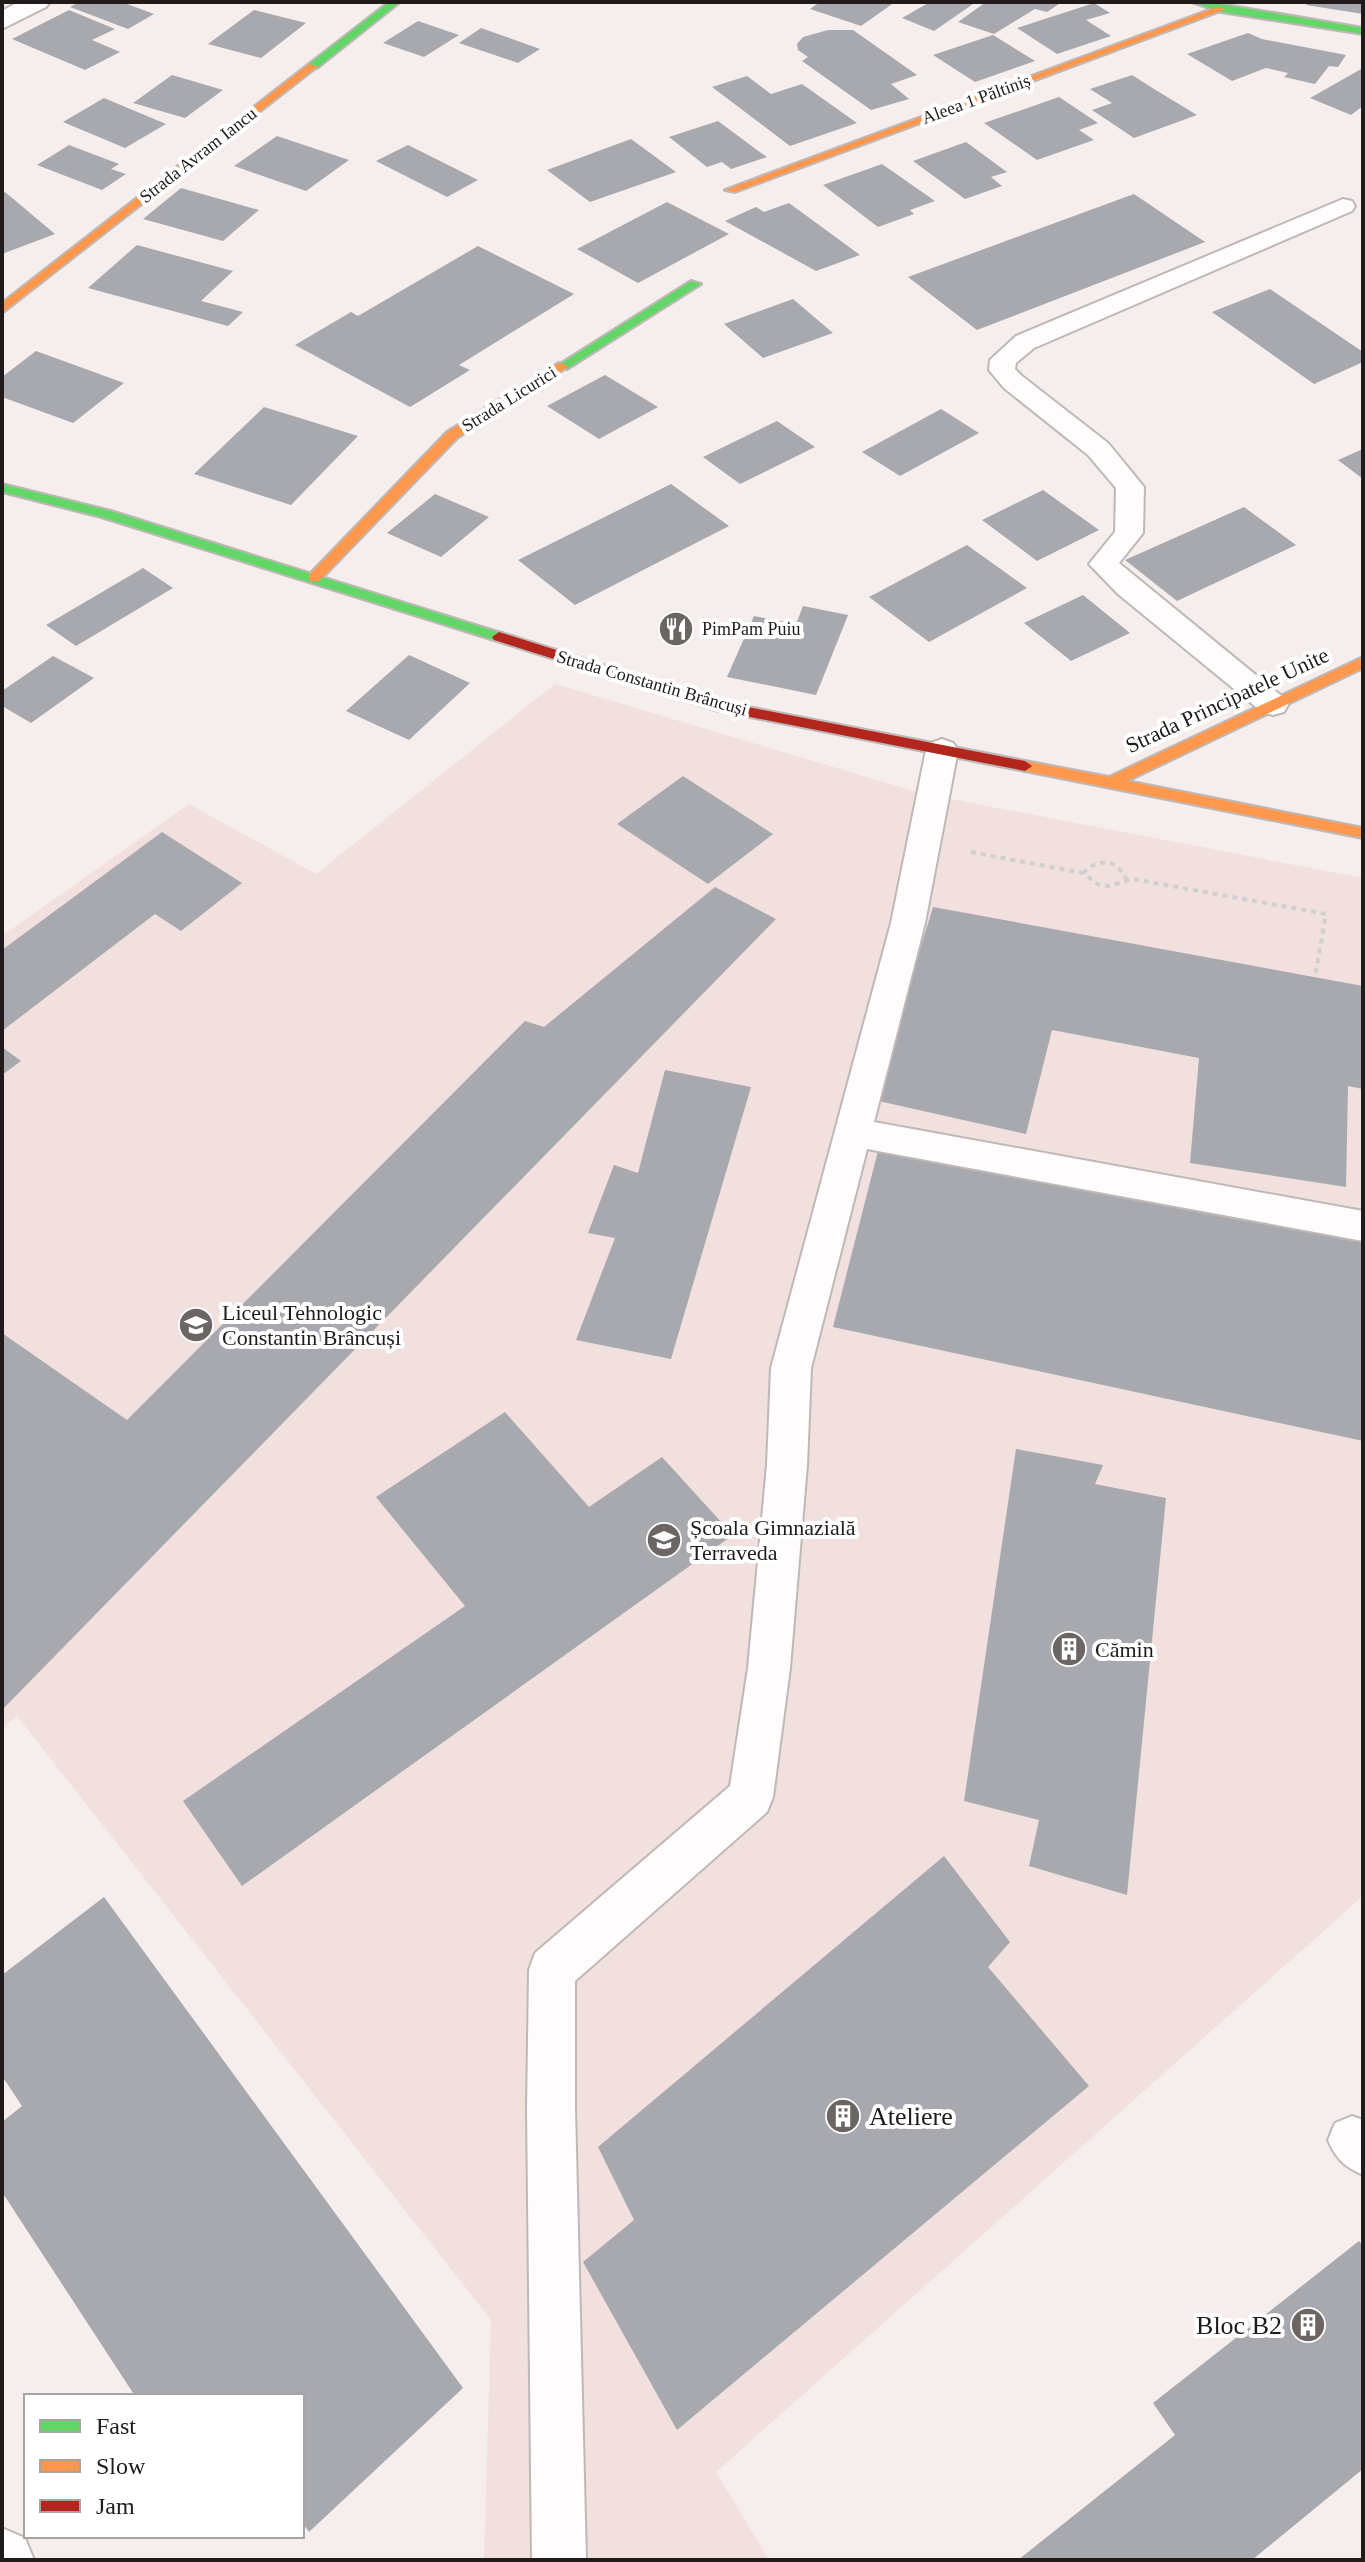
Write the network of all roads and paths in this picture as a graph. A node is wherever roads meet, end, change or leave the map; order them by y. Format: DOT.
graph roads {
  1 [pos="37,2"];
  2 [pos="395,2"];
  3 [pos="1197,2"];
  4 [pos="1221,9"];
  5 [pos="2,21"];
  6 [pos="1363,31"];
  7 [pos="731,190"];
  8 [pos="1343,206"];
  9 [pos="695,284"];
  10 [pos="2,309"];
  11 [pos="2,488"];
  12 [pos="314,578"];
  13 [pos="1363,662"];
  14 [pos="1273,705"];
  15 [pos="942,750"];
  16 [pos="1112,782"];
  17 [pos="1363,833"];
  18 [pos="923,843"];
  19 [pos="1083,873"];
  20 [pos="1126,879"];
  21 [pos="1315,977"];
  22 [pos="853,1132"];
  23 [pos="1363,1226"];
  24 [pos="559,2560"];
  1 -- 5 [label="street"];
  2 -- 10 [label="street, Strada Avram Iancu"];
  3 -- 4 [label="street"];
  4 -- 6 [label="street"];
  4 -- 7 [label="street, Aleea 1 Păltiniș"];
  8 -- 14 [label="lane"];
  9 -- 12 [label="street, Strada Licurici"];
  11 -- 12 [label="street, Strada Constantin Brâncuși"];
  12 -- 15 [label="street, Strada Constantin Brâncuși"];
  13 -- 14 [label="street, Strada Principatele Unite"];
  14 -- 16 [label="street, Strada Principatele Unite"];
  15 -- 16 [label="street, Strada Constantin Brâncuși"];
  15 -- 18 [label="lane"];
  16 -- 17 [label="street, Strada Constantin Brâncuși"];
  18 -- 19 [label="path"];
  18 -- 22 [label="lane"];
  19 -- 20 [label="path"];
  19 -- 20 [label="path"];
  20 -- 21 [label="path"];
  22 -- 23 [label="lane"];
  22 -- 24 [label="lane"];
}
